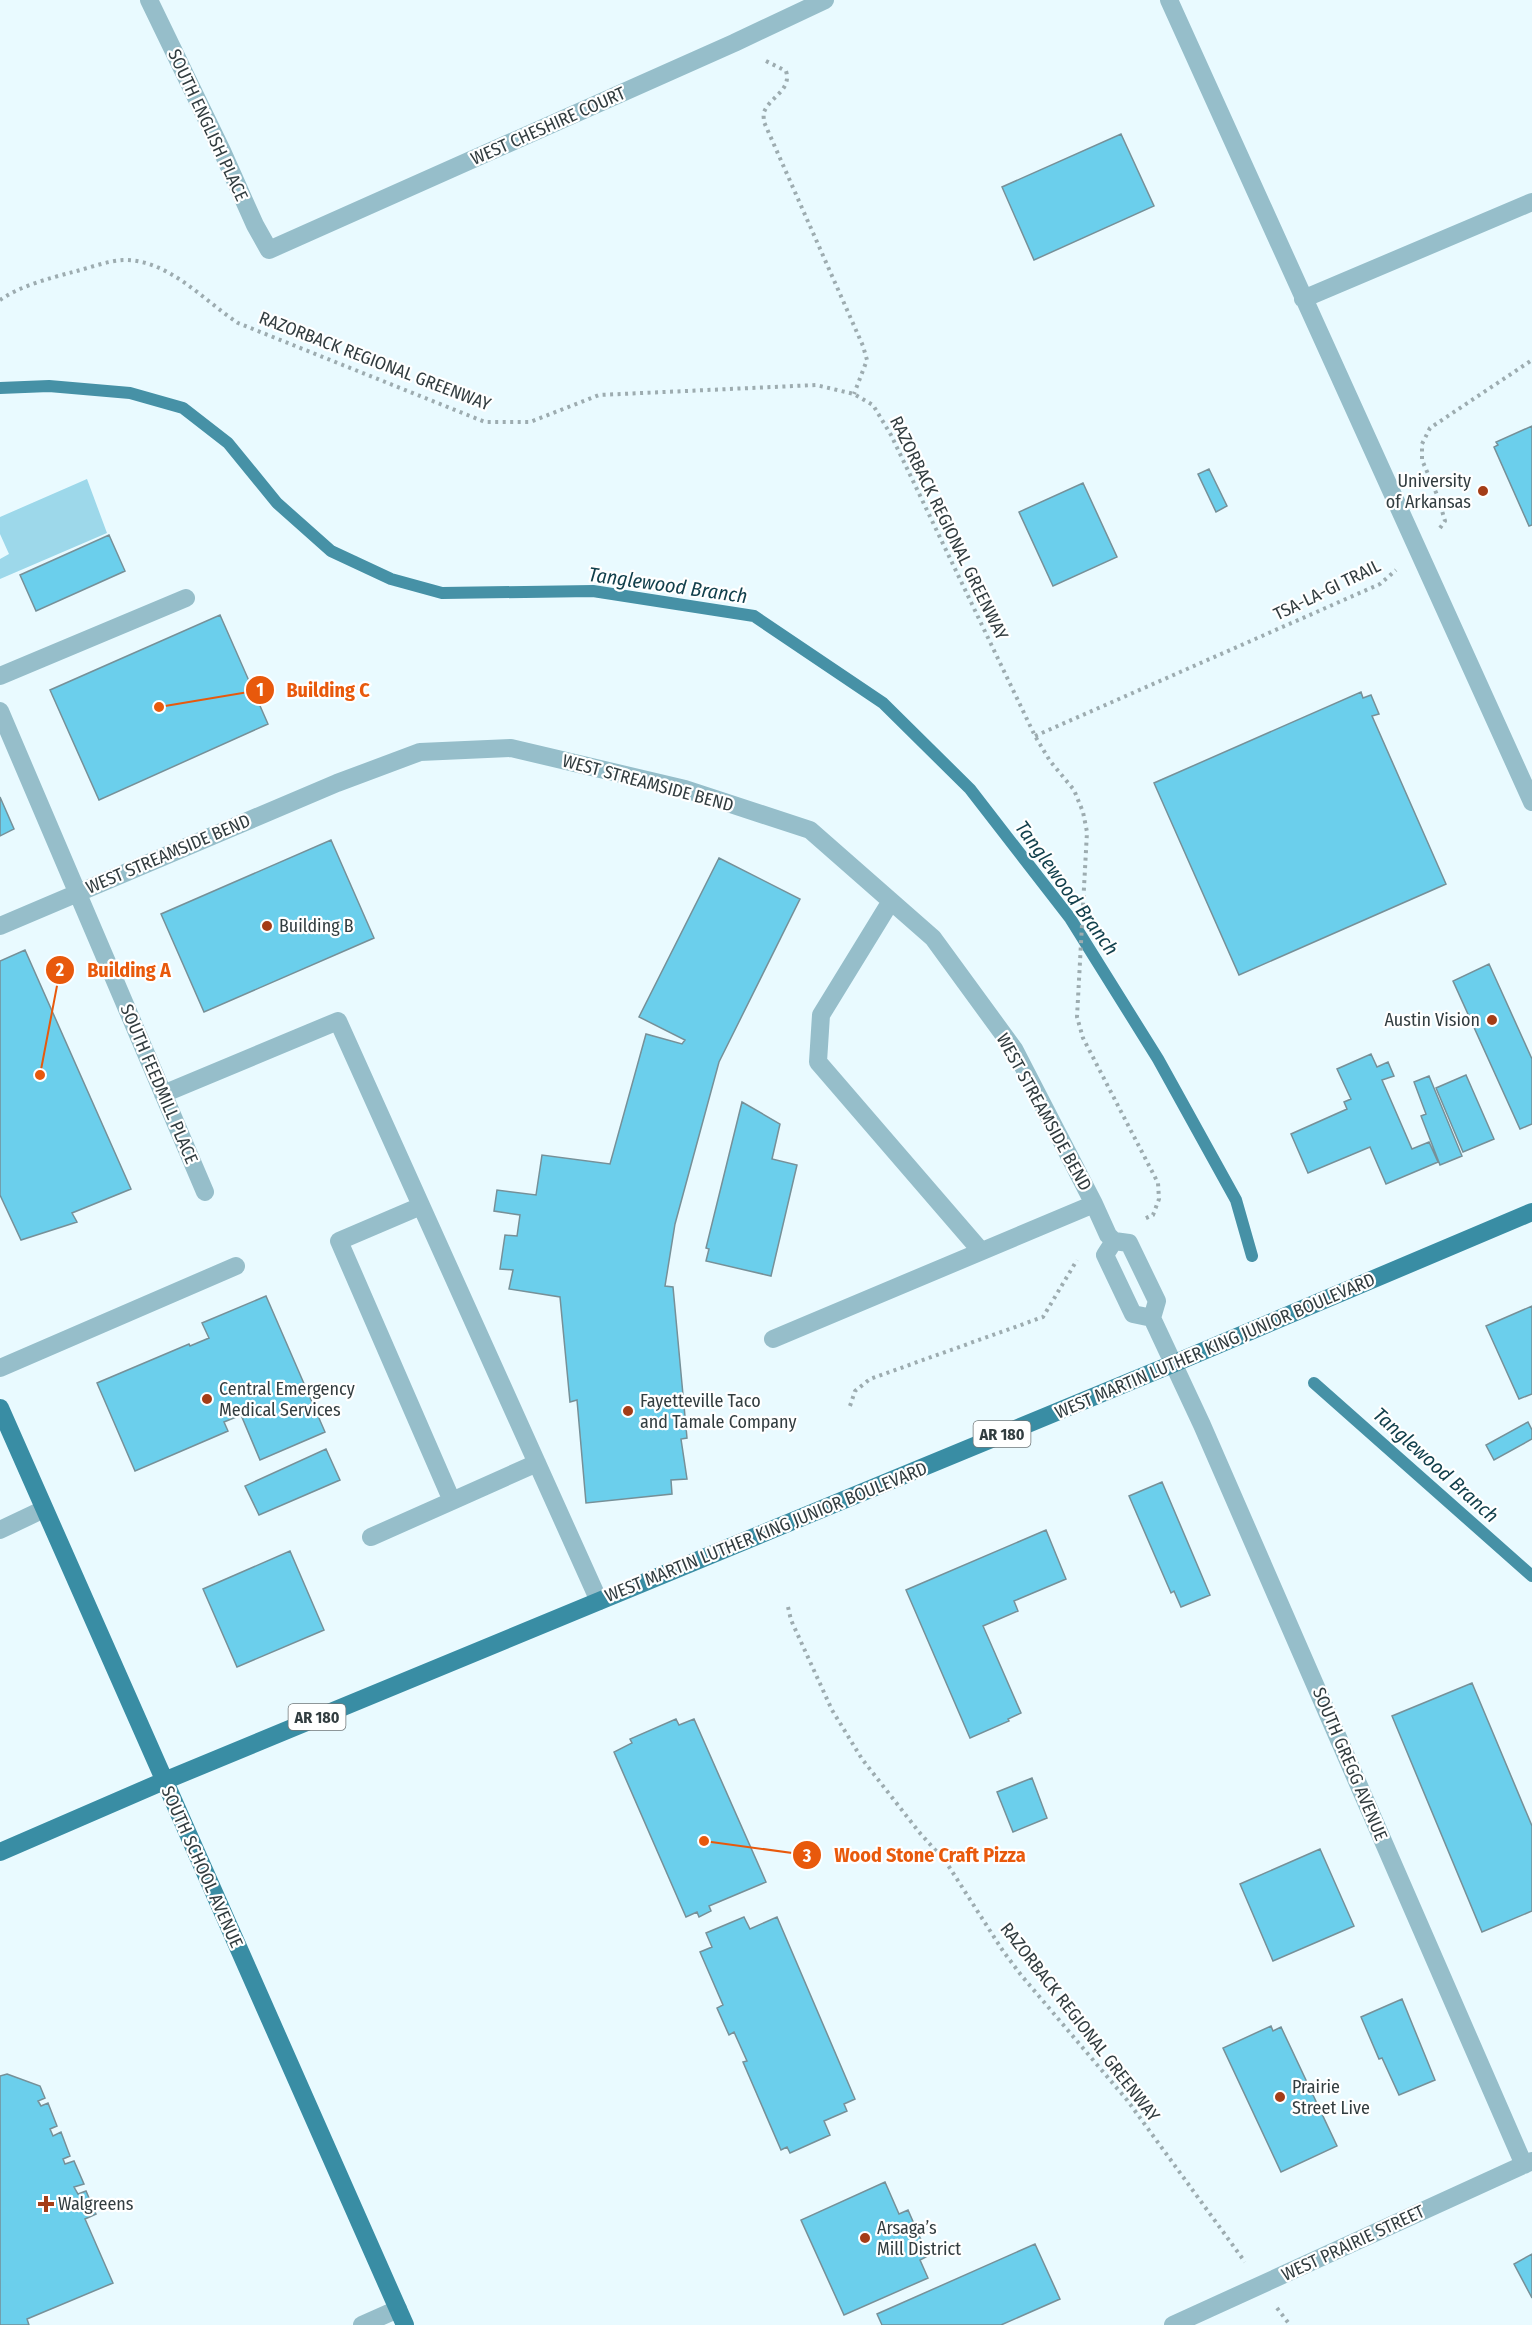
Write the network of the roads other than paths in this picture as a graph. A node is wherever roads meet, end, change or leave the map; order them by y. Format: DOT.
graph roads {
  1 [pos="149,0"];
  2 [pos="825,0"];
  3 [pos="1169,0"];
  4 [pos="1532,202"];
  5 [pos="269,250"];
  6 [pos="1304,299"];
  7 [pos="186,598"];
  8 [pos="0,676"];
  9 [pos="0,711"];
  10 [pos="1526,773"];
  11 [pos="1532,802"];
  12 [pos="76,893"];
  13 [pos="891,901"];
  14 [pos="0,926"];
  15 [pos="163,1094"];
  16 [pos="205,1192"];
  17 [pos="1094,1204"];
  18 [pos="421,1206"];
  19 [pos="1532,1212"];
  20 [pos="1114,1241"];
  21 [pos="981,1251"];
  22 [pos="236,1266"];
  23 [pos="1152,1318"];
  24 [pos="773,1339"];
  25 [pos="1175,1363"];
  26 [pos="0,1368"];
  27 [pos="0,1408"];
  28 [pos="537,1463"];
  29 [pos="452,1501"];
  30 [pos="44,1509"];
  31 [pos="0,1530"];
  32 [pos="371,1537"];
  33 [pos="599,1601"];
  34 [pos="164,1781"];
  35 [pos="0,1852"];
  36 [pos="1528,2163"];
  37 [pos="401,2317"];
  38 [pos="362,2325"];
  39 [pos="1173,2325"];
  1 -- 5 [label="street, SOUTH ENGLISH PLACE"];
  2 -- 5 [label="street, WEST CHESHIRE COURT"];
  3 -- 6 [label="street"];
  4 -- 6 [label="street"];
  6 -- 10 [label="street"];
  7 -- 8 [label="street"];
  9 -- 12 [label="street, SOUTH FEEDMILL PLACE"];
  10 -- 11 [label="street"];
  12 -- 13 [label="street, WEST STREAMSIDE BEND"];
  12 -- 14 [label="street, WEST STREAMSIDE BEND"];
  12 -- 15 [label="street, SOUTH FEEDMILL PLACE"];
  13 -- 17 [label="street, WEST STREAMSIDE BEND"];
  13 -- 21 [label="street"];
  15 -- 16 [label="street, SOUTH FEEDMILL PLACE"];
  15 -- 18 [label="street"];
  17 -- 20 [label="street, WEST STREAMSIDE BEND"];
  17 -- 21 [label="street"];
  18 -- 28 [label="street"];
  18 -- 29 [label="street"];
  19 -- 25 [label="main road, WEST MARTIN LUTHER KING JUNIOR BOULEVARD / AR 180"];
  20 -- 23 [label="street, WEST STREAMSIDE BEND"];
  20 -- 23 [label="street"];
  21 -- 24 [label="street"];
  22 -- 26 [label="street"];
  23 -- 25 [label="street, WEST STREAMSIDE BEND"];
  25 -- 33 [label="main road, WEST MARTIN LUTHER KING JUNIOR BOULEVARD / AR 180"];
  25 -- 36 [label="street, SOUTH GREGG AVENUE"];
  27 -- 30 [label="main road, SOUTH SCHOOL AVENUE"];
  28 -- 29 [label="street"];
  28 -- 33 [label="street"];
  29 -- 32 [label="street"];
  30 -- 31 [label="street"];
  30 -- 34 [label="main road, SOUTH SCHOOL AVENUE"];
  33 -- 34 [label="main road, WEST MARTIN LUTHER KING JUNIOR BOULEVARD / AR 180"];
  34 -- 35 [label="main road, WEST MARTIN LUTHER KING JUNIOR BOULEVARD"];
  34 -- 37 [label="main road, SOUTH SCHOOL AVENUE"];
  36 -- 39 [label="street, WEST PRAIRIE STREET"];
  37 -- 38 [label="street"];
}
